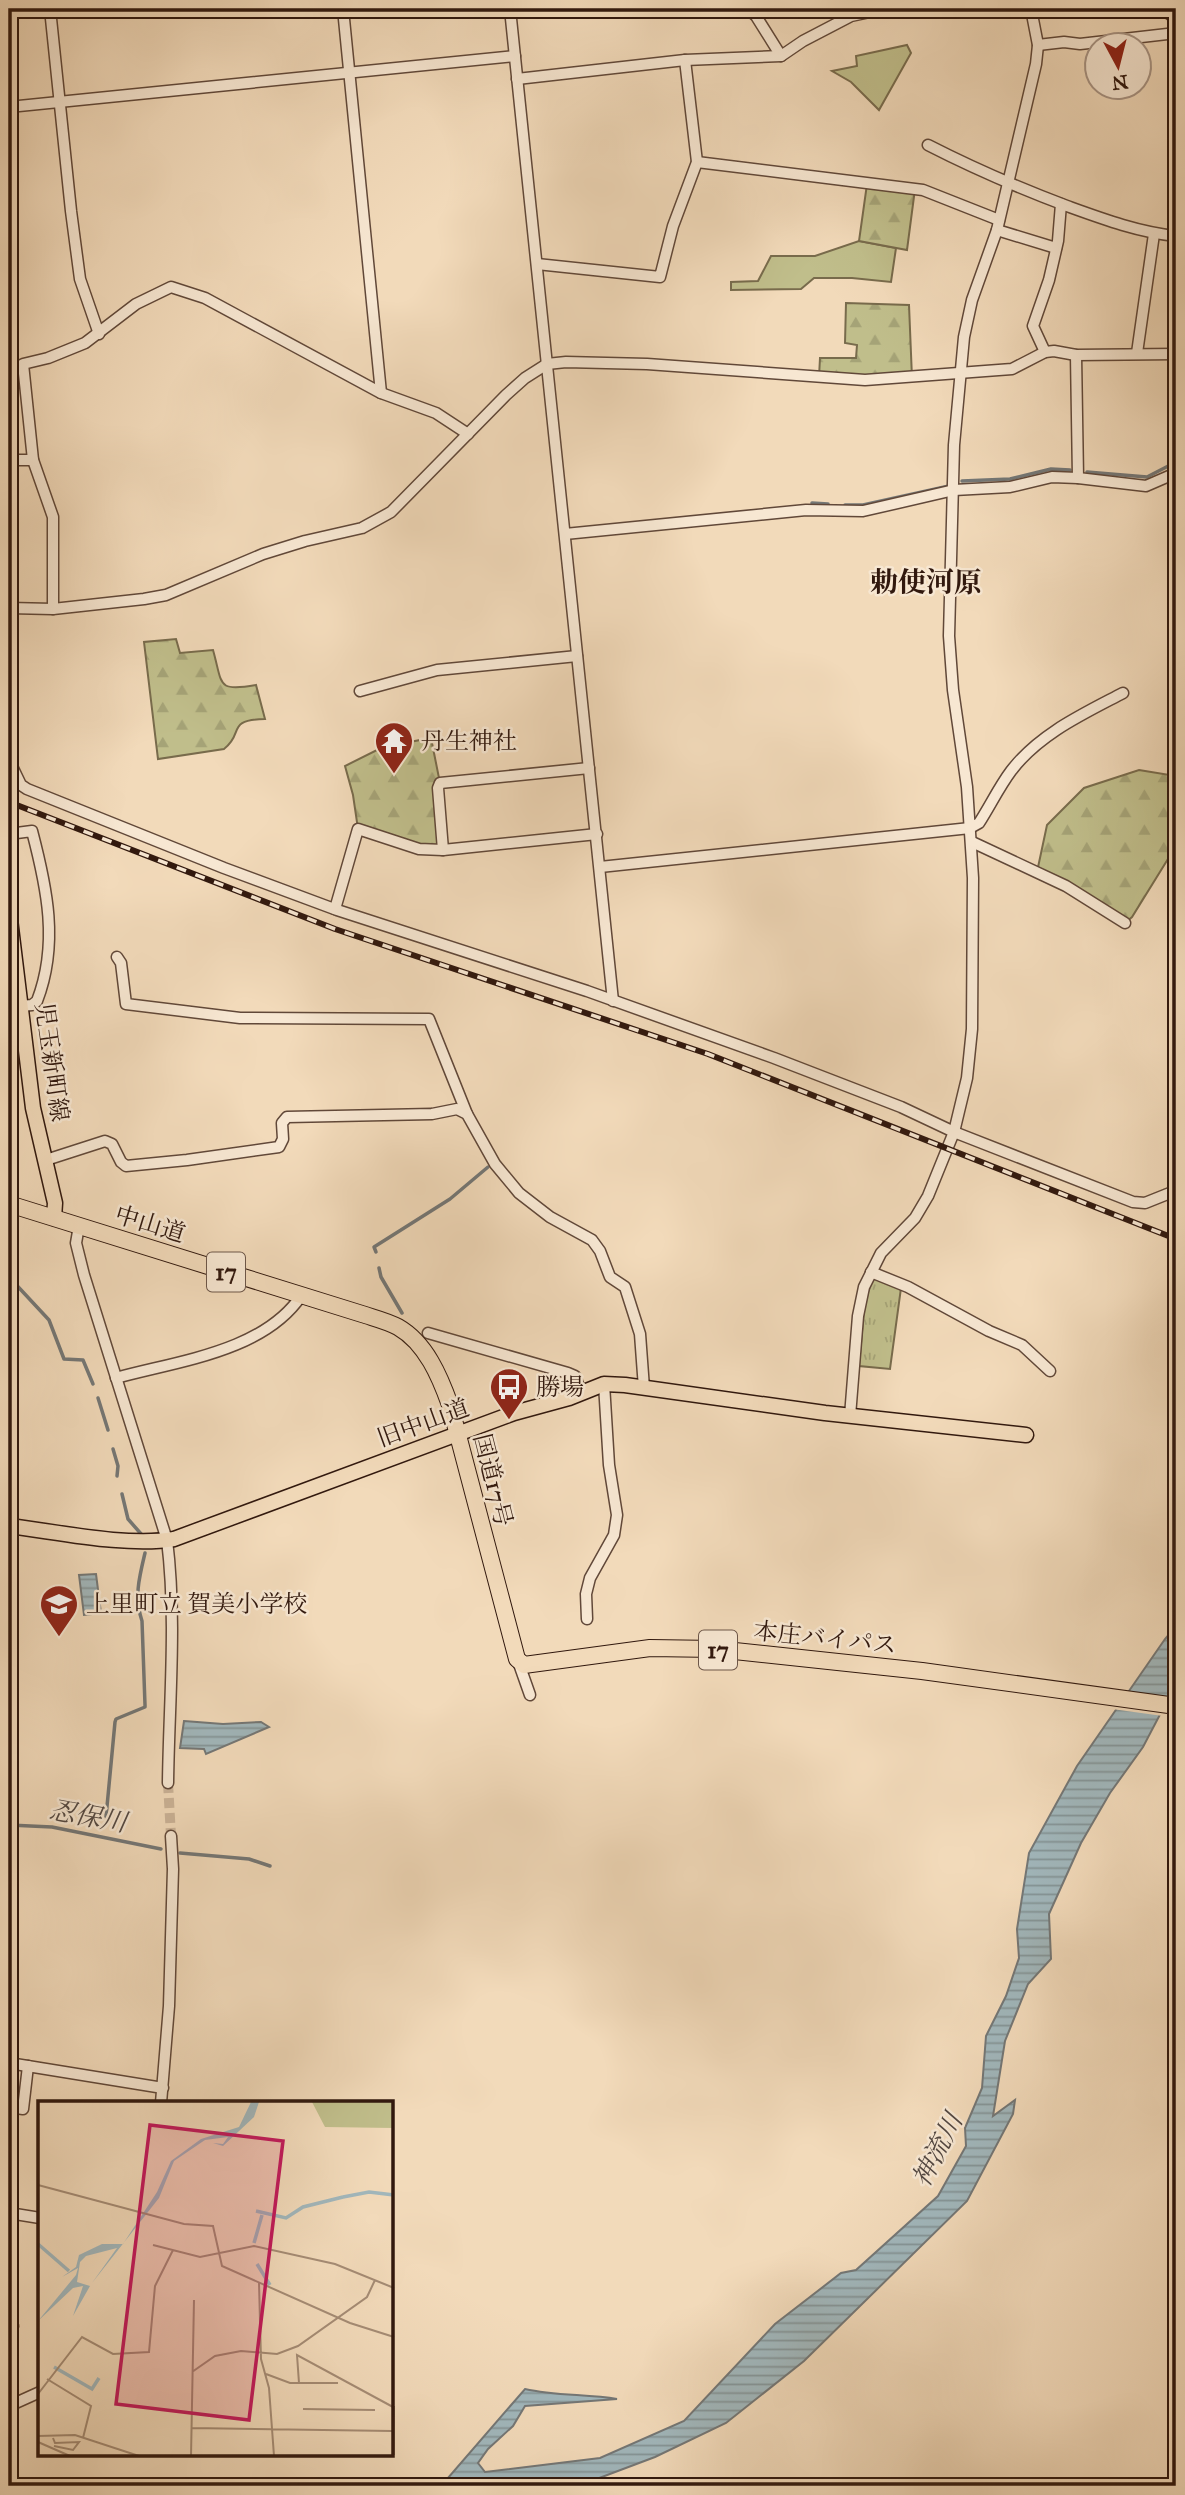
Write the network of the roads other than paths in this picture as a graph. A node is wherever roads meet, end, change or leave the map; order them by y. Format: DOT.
graph roads {
  1 [pos="50,9"];
  2 [pos="343,9"];
  3 [pos="510,9"];
  4 [pos="748,9"];
  5 [pos="884,9"];
  6 [pos="1031,9"];
  7 [pos="1163,9"];
  8 [pos="1176,19"];
  9 [pos="1176,33"];
  10 [pos="1038,45"];
  11 [pos="515,56"];
  12 [pos="781,56"];
  13 [pos="685,60"];
  14 [pos="349,71"];
  15 [pos="517,79"];
  16 [pos="60,102"];
  17 [pos="9,107"];
  18 [pos="928,145"];
  19 [pos="697,162"];
  20 [pos="1008,184"];
  21 [pos="1061,204"];
  22 [pos="998,225"];
  23 [pos="1154,234"];
  24 [pos="1176,236"];
  25 [pos="1056,248"];
  26 [pos="537,264"];
  27 [pos="99,334"];
  28 [pos="1045,352"];
  29 [pos="1137,353"];
  30 [pos="1176,354"];
  31 [pos="1076,355"];
  32 [pos="547,364"];
  33 [pos="959,374"];
  34 [pos="381,393"];
  35 [pos="468,434"];
  36 [pos="9,460"];
  37 [pos="33,460"];
  38 [pos="1176,473"];
  39 [pos="1078,478"];
  40 [pos="954,490"];
  41 [pos="565,534"];
  42 [pos="9,608"];
  43 [pos="53,609"];
  44 [pos="577,656"];
  45 [pos="360,691"];
  46 [pos="1123,693"];
  47 [pos="9,760"];
  48 [pos="589,768"];
  49 [pos="970,828"];
  50 [pos="9,834"];
  51 [pos="597,834"];
  52 [pos="972,842"];
  53 [pos="443,850"];
  54 [pos="600,867"];
  55 [pos="335,909"];
  56 [pos="9,912"];
  57 [pos="1125,923"];
  58 [pos="117,957"];
  59 [pos="614,1001"];
  60 [pos="15,1007"];
  61 [pos="467,1114"];
  62 [pos="954,1132"];
  63 [pos="46,1160"];
  64 [pos="1175,1191"];
  65 [pos="9,1204"];
  66 [pos="54,1219"];
  67 [pos="79,1226"];
  68 [pos="871,1272"];
  69 [pos="301,1296"];
  70 [pos="397,1326"];
  71 [pos="428,1333"];
  72 [pos="1050,1371"];
  73 [pos="116,1378"];
  74 [pos="604,1384"];
  75 [pos="644,1388"];
  76 [pos="581,1393"];
  77 [pos="849,1416"];
  78 [pos="458,1435"];
  79 [pos="1026,1435"];
  80 [pos="9,1526"];
  81 [pos="167,1540"];
  82 [pos="587,1619"];
  83 [pos="517,1659"];
  84 [pos="530,1695"];
  85 [pos="1176,1706"];
  86 [pos="168,1783"];
  87 [pos="171,1836"];
  88 [pos="9,2063"];
  89 [pos="27,2066"];
  90 [pos="163,2088"];
  91 [pos="161,2101"];
  92 [pos="9,2107"];
  93 [pos="9,2213"];
  94 [pos="38,2218"];
  95 [pos="38,2393"];
  96 [pos="9,2406"];
  1 -- 16 [label="street"];
  2 -- 14 [label="street"];
  3 -- 11 [label="street"];
  4 -- 12 [label="street"];
  5 -- 12 [label="street"];
  6 -- 10 [label="street"];
  7 -- 8 [label="street"];
  9 -- 10 [label="street"];
  10 -- 20 [label="street"];
  11 -- 14 [label="street"];
  11 -- 15 [label="street"];
  12 -- 13 [label="street"];
  13 -- 15 [label="street"];
  13 -- 19 [label="street"];
  14 -- 16 [label="street"];
  14 -- 34 [label="street"];
  15 -- 26 [label="street"];
  16 -- 17 [label="street"];
  16 -- 27 [label="street"];
  18 -- 20 [label="street"];
  19 -- 22 [label="street"];
  19 -- 26 [label="street"];
  20 -- 21 [label="street"];
  20 -- 22 [label="street"];
  21 -- 23 [label="street"];
  21 -- 25 [label="street"];
  22 -- 25 [label="street"];
  22 -- 33 [label="street"];
  23 -- 24 [label="street"];
  23 -- 29 [label="street"];
  25 -- 28 [label="street"];
  26 -- 32 [label="street"];
  27 -- 34 [label="street"];
  27 -- 37 [label="street"];
  28 -- 31 [label="street"];
  28 -- 33 [label="street"];
  29 -- 30 [label="street"];
  29 -- 31 [label="street"];
  31 -- 39 [label="street"];
  32 -- 33 [label="street"];
  32 -- 35 [label="street"];
  32 -- 41 [label="street"];
  33 -- 40 [label="street"];
  34 -- 35 [label="street"];
  35 -- 43 [label="street"];
  36 -- 37 [label="street"];
  37 -- 43 [label="street"];
  38 -- 39 [label="street"];
  39 -- 40 [label="street"];
  40 -- 41 [label="street"];
  40 -- 49 [label="street"];
  41 -- 44 [label="street"];
  42 -- 43 [label="street"];
  44 -- 45 [label="street"];
  44 -- 48 [label="street"];
  46 -- 49 [label="street"];
  47 -- 55 [label="street"];
  48 -- 51 [label="street"];
  48 -- 53 [label="street"];
  49 -- 52 [label="street"];
  49 -- 54 [label="street"];
  50 -- 60 [label="street"];
  51 -- 53 [label="street"];
  51 -- 54 [label="street"];
  52 -- 57 [label="street"];
  52 -- 62 [label="street"];
  53 -- 55 [label="street"];
  54 -- 59 [label="street"];
  55 -- 59 [label="street"];
  56 -- 60 [label="main road, 児玉新町線"];
  58 -- 61 [label="street"];
  59 -- 62 [label="street"];
  60 -- 63 [label="main road, 児玉新町線"];
  61 -- 63 [label="street"];
  61 -- 75 [label="street"];
  62 -- 64 [label="street"];
  62 -- 68 [label="street"];
  63 -- 66 [label="main road, 児玉新町線"];
  65 -- 66 [label="highway, 中山道 / 17"];
  66 -- 67 [label="highway, 中山道 / 17"];
  67 -- 69 [label="highway, 中山道 / 17"];
  67 -- 73 [label="street"];
  68 -- 72 [label="street"];
  68 -- 77 [label="street"];
  69 -- 70 [label="highway, 中山道 / 17"];
  69 -- 73 [label="street"];
  70 -- 78 [label="highway, 国道17号 / 17"];
  71 -- 76 [label="street"];
  73 -- 81 [label="street"];
  74 -- 75 [label="main road, 旧中山道"];
  74 -- 76 [label="main road, 旧中山道"];
  74 -- 82 [label="street"];
  75 -- 77 [label="main road, 旧中山道"];
  76 -- 78 [label="main road, 旧中山道"];
  77 -- 79 [label="main road, 旧中山道"];
  78 -- 81 [label="main road, 旧中山道"];
  78 -- 83 [label="highway, 国道17号 / 17"];
  80 -- 81 [label="main road, 旧中山道"];
  81 -- 86 [label="street"];
  83 -- 84 [label="street"];
  83 -- 85 [label="highway, 本庄バイパス / 17"];
  87 -- 90 [label="street"];
  88 -- 89 [label="street"];
  89 -- 90 [label="street"];
  89 -- 92 [label="street"];
  90 -- 91 [label="street"];
  93 -- 94 [label="street"];
  95 -- 96 [label="street"];
}
